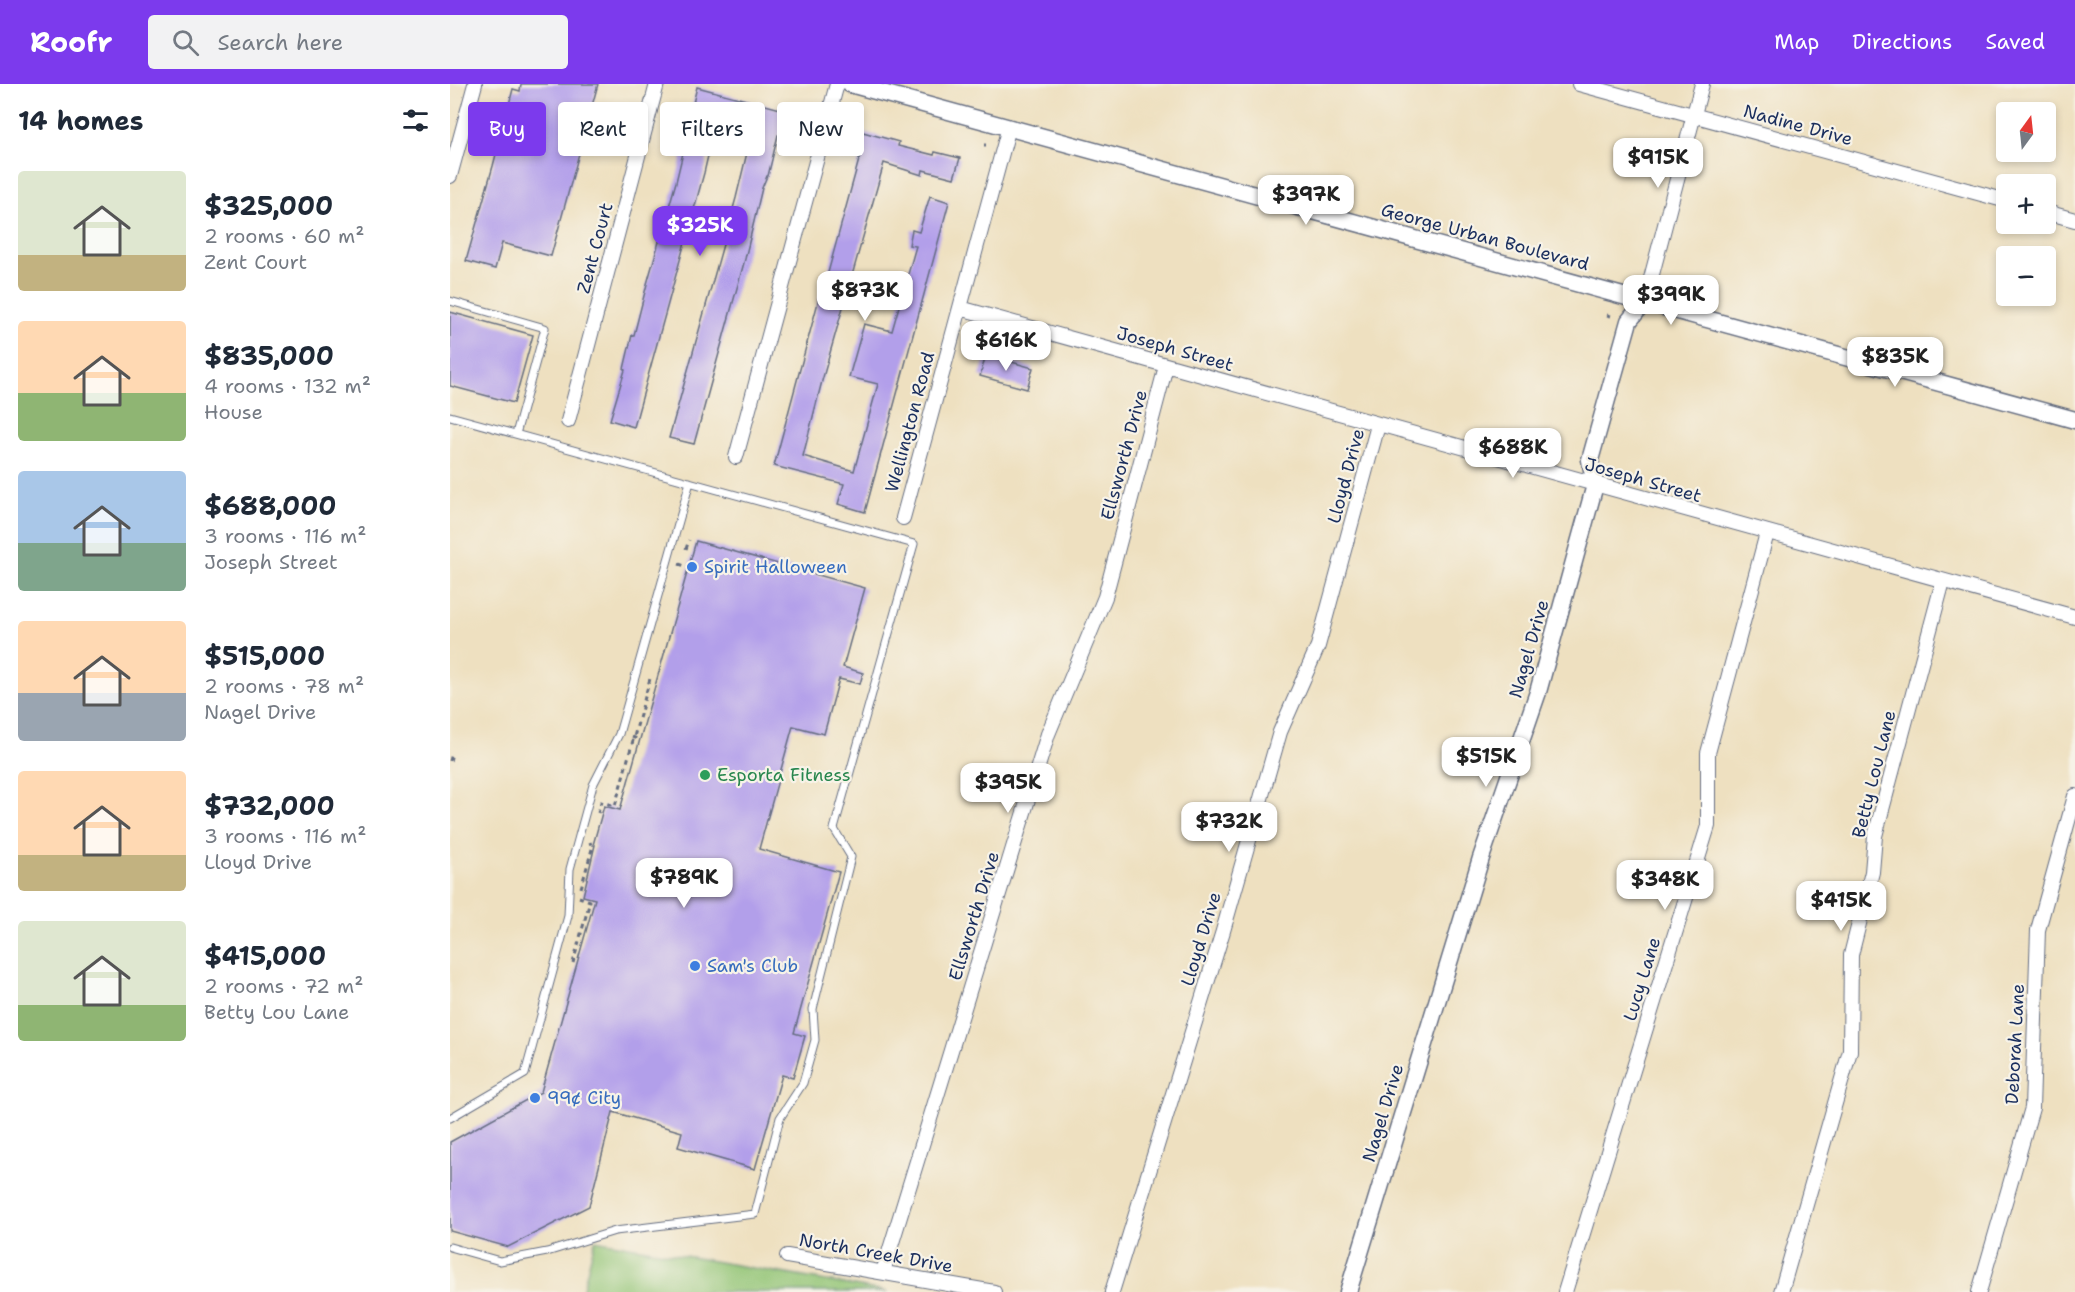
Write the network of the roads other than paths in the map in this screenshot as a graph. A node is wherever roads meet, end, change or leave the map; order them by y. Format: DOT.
graph roads {
  1 [pos="475,84"];
  2 [pos="657,84"];
  3 [pos="837,84"];
  4 [pos="850,84"];
  5 [pos="1579,84"];
  6 [pos="1702,84"];
  7 [pos="1694,115"];
  8 [pos="1009,127"];
  9 [pos="450,176"];
  10 [pos="1996,198"];
  11 [pos="2056,215"];
  12 [pos="2075,220"];
  13 [pos="450,301"];
  14 [pos="1644,301"];
  15 [pos="960,308"];
  16 [pos="1166,366"];
  17 [pos="450,416"];
  18 [pos="2075,420"];
  19 [pos="568,421"];
  20 [pos="1378,425"];
  21 [pos="516,434"];
  22 [pos="736,457"];
  23 [pos="690,482"];
  24 [pos="1595,485"];
  25 [pos="903,518"];
  26 [pos="1767,533"];
  27 [pos="1943,581"];
  28 [pos="2075,617"];
  29 [pos="2075,796"];
  30 [pos="450,1118"];
  31 [pos="450,1247"];
  32 [pos="787,1256"];
  33 [pos="883,1272"];
  34 [pos="994,1292"];
  35 [pos="1112,1292"];
  36 [pos="1348,1292"];
  37 [pos="1565,1292"];
  38 [pos="1781,1292"];
  39 [pos="1979,1292"];
  1 -- 9 [label="street"];
  2 -- 19 [label="street, Zent Court"];
  3 -- 22 [label="street"];
  4 -- 8 [label="street, George Urban Boulevard"];
  5 -- 7 [label="street, Nadine Drive"];
  6 -- 7 [label="street, Nagel Drive"];
  7 -- 10 [label="street, Nadine Drive"];
  7 -- 14 [label="street, Nagel Drive"];
  8 -- 14 [label="street, George Urban Boulevard"];
  8 -- 15 [label="street, Wellington Road"];
  11 -- 12 [label="street"];
  13 -- 21 [label="lane"];
  14 -- 18 [label="street, George Urban Boulevard"];
  14 -- 24 [label="street, Nagel Drive"];
  15 -- 16 [label="street, Joseph Street"];
  15 -- 25 [label="street, Wellington Road"];
  16 -- 20 [label="street, Joseph Street"];
  16 -- 33 [label="street, Ellsworth Drive"];
  17 -- 21 [label="lane"];
  20 -- 24 [label="street, Joseph Street"];
  20 -- 35 [label="street, Lloyd Drive"];
  21 -- 23 [label="lane"];
  23 -- 30 [label="lane"];
  23 -- 31 [label="lane"];
  24 -- 26 [label="street, Joseph Street"];
  24 -- 36 [label="street, Nagel Drive"];
  26 -- 27 [label="street, Joseph Street"];
  26 -- 37 [label="street, Lucy Lane"];
  27 -- 28 [label="street, Joseph Street"];
  27 -- 38 [label="street, Betty Lou Lane"];
  29 -- 39 [label="street, Deborah Lane"];
  32 -- 33 [label="street, North Creek Drive"];
  33 -- 34 [label="street, North Creek Drive"];
}
